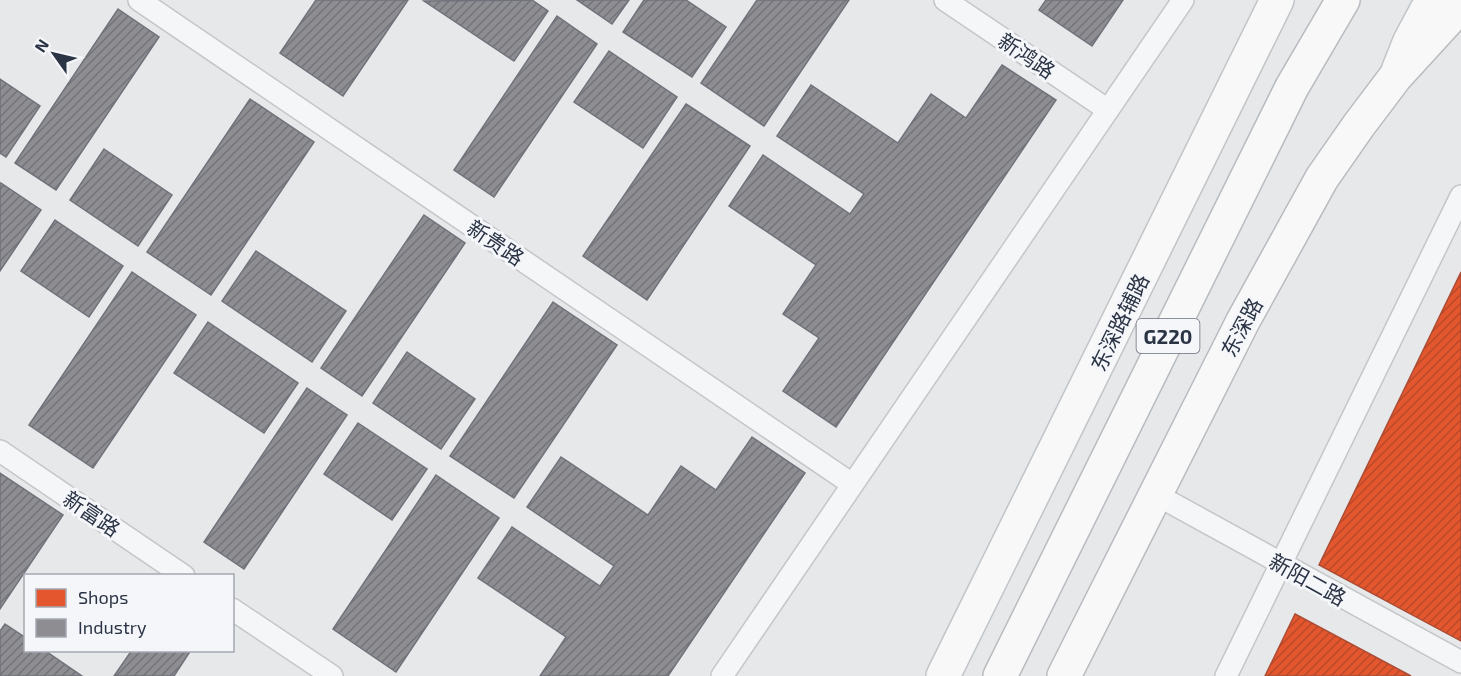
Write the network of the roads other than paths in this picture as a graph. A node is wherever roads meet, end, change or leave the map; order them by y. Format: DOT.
graph roads {
  1 [pos="139,0"];
  2 [pos="945,0"];
  3 [pos="1183,0"];
  4 [pos="1277,0"];
  5 [pos="1343,0"];
  6 [pos="1432,0"];
  7 [pos="1461,5"];
  8 [pos="1396,76"];
  9 [pos="1108,110"];
  10 [pos="1461,196"];
  11 [pos="0,451"];
  12 [pos="852,484"];
  13 [pos="1155,494"];
  14 [pos="1281,564"];
  15 [pos="181,574"];
  16 [pos="234,610"];
  17 [pos="1032,611"];
  18 [pos="1461,662"];
  19 [pos="332,676"];
  20 [pos="722,676"];
  21 [pos="943,676"];
  22 [pos="976,676"];
  23 [pos="1000,676"];
  24 [pos="1064,676"];
  25 [pos="1226,676"];
  1 -- 12 [label="street, 新贵路"];
  2 -- 9 [label="street, 新鸿路"];
  3 -- 9 [label="street"];
  4 -- 21 [label="main road, 东深路辅路"];
  5 -- 17 [label="main road, G220"];
  6 -- 8 [label="main road"];
  7 -- 8 [label="main road, 东深路 / G220"];
  8 -- 13 [label="main road, 东深路 / G220"];
  9 -- 12 [label="street"];
  10 -- 14 [label="street"];
  11 -- 15 [label="street, 新富路"];
  12 -- 20 [label="street"];
  13 -- 14 [label="street, 新阳二路"];
  13 -- 24 [label="main road, 东深路 / G220"];
  14 -- 18 [label="street, 新阳二路"];
  14 -- 25 [label="street"];
  16 -- 19 [label="street"];
  17 -- 22 [label="main road"];
  17 -- 23 [label="main road, G220"];
}
